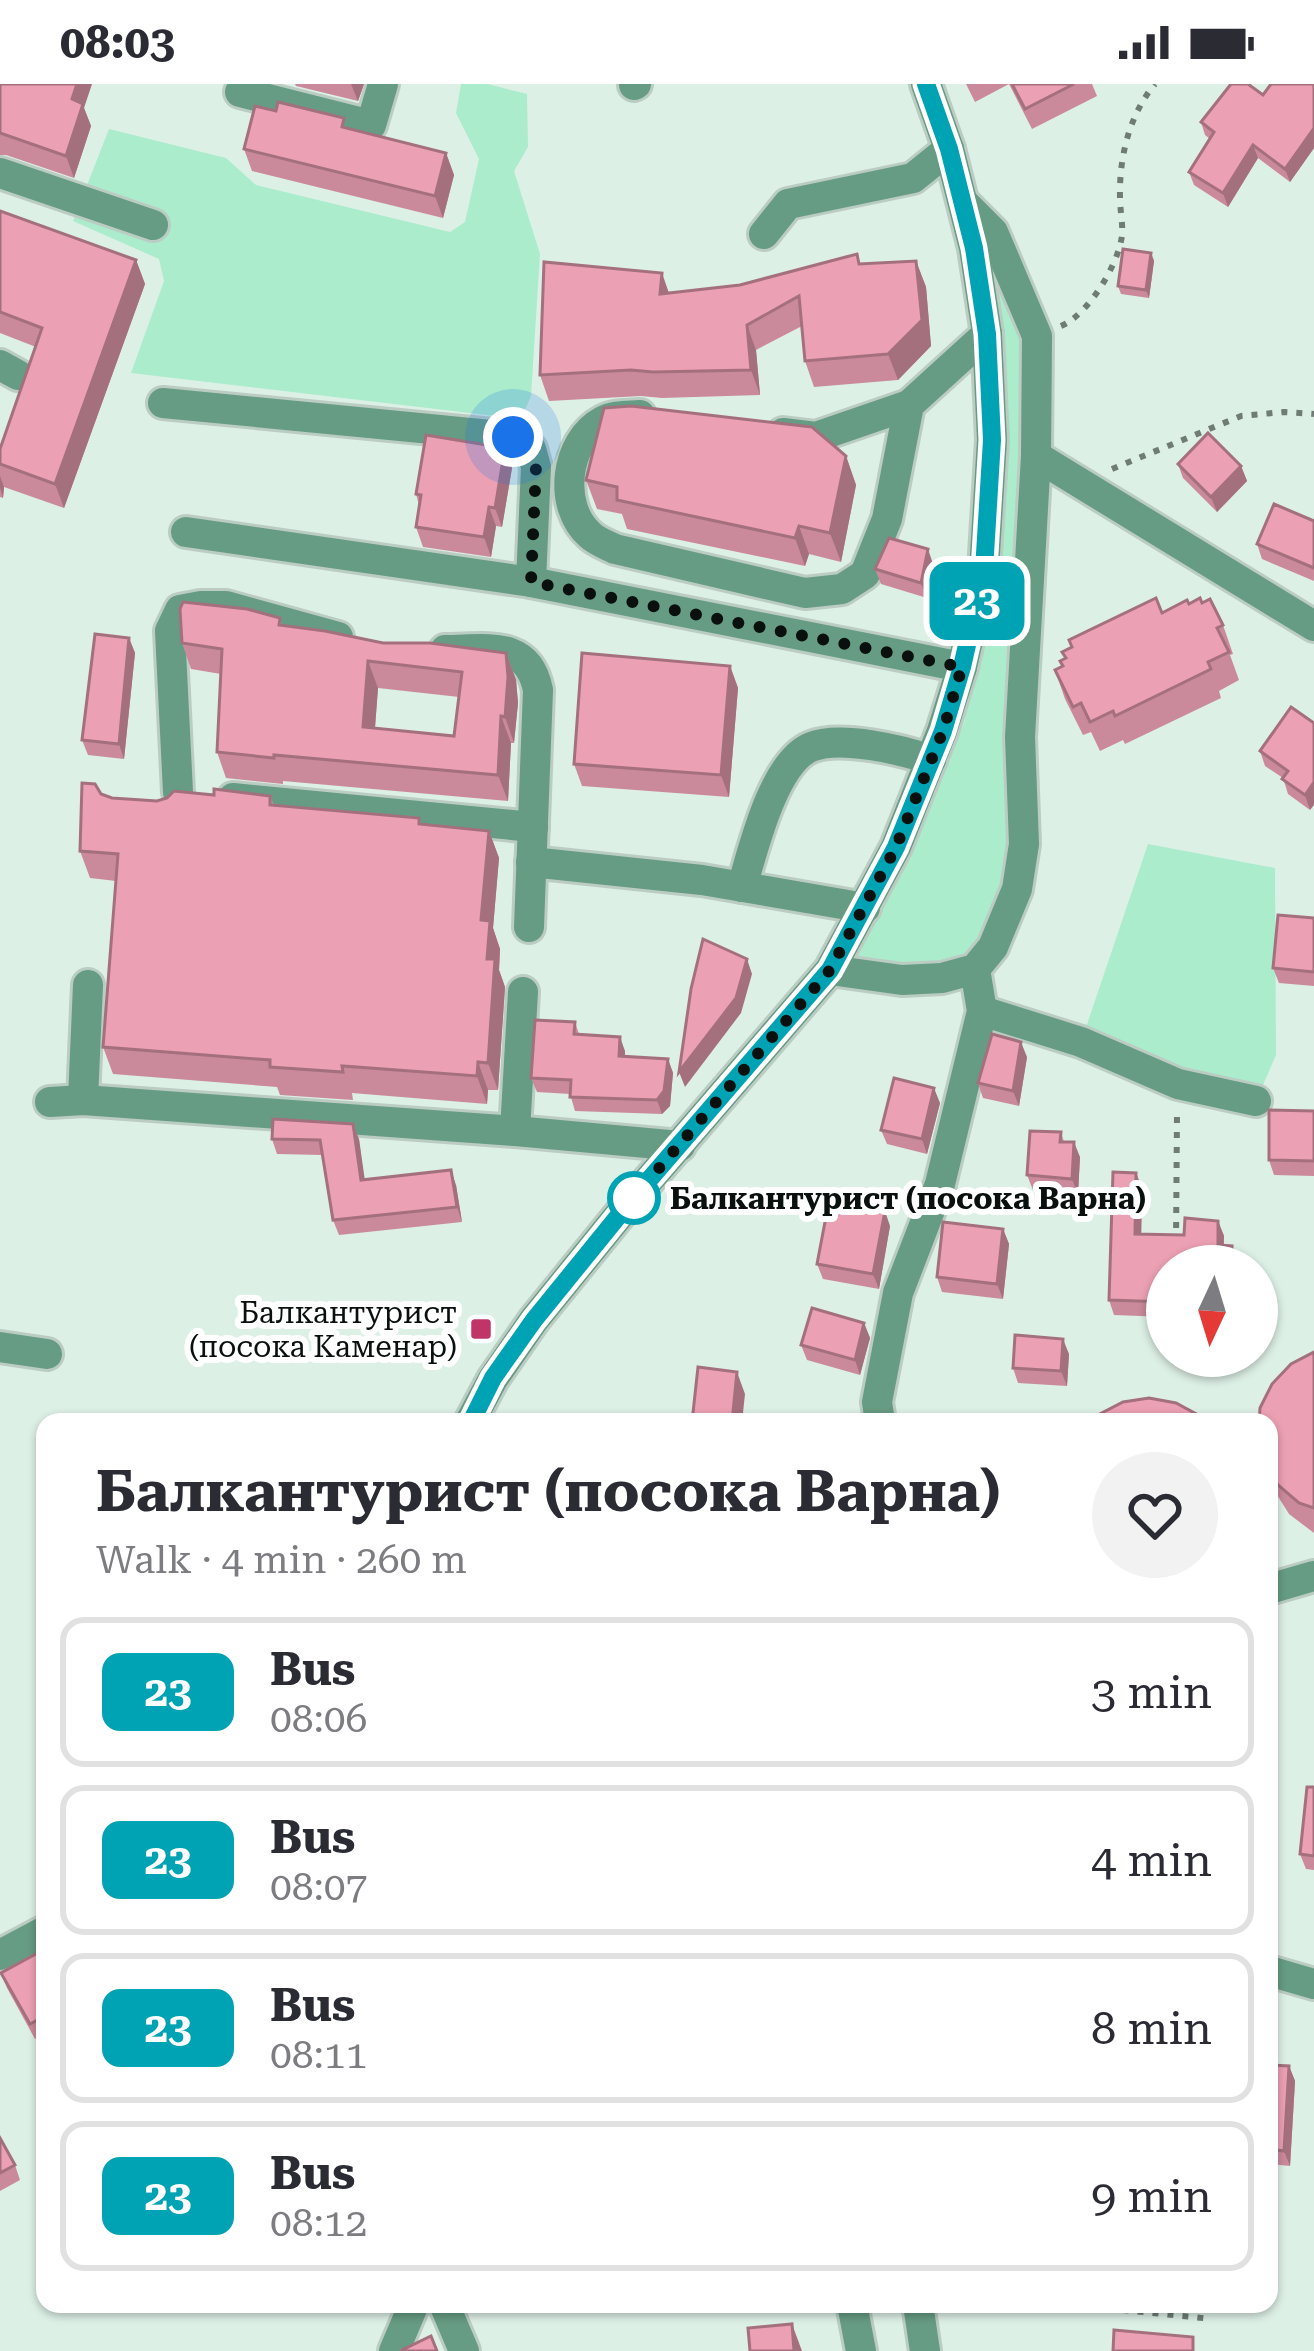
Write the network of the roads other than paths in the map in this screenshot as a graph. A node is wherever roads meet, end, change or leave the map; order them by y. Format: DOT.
graph roads {
  1 [pos="383,84"];
  2 [pos="926,84"];
  3 [pos="240,92"];
  4 [pos="949,149"];
  5 [pos="0,172"];
  6 [pos="964,203"];
  7 [pos="153,225"];
  8 [pos="764,234"];
  9 [pos="987,334"];
  10 [pos="163,404"];
  11 [pos="909,405"];
  12 [pos="664,418"];
  13 [pos="751,429"];
  14 [pos="1036,456"];
  15 [pos="186,532"];
  16 [pos="531,582"];
  17 [pos="1314,626"];
  18 [pos="363,643"];
  19 [pos="418,650"];
  20 [pos="962,667"];
  21 [pos="931,760"];
  22 [pos="178,792"];
  23 [pos="145,808"];
  24 [pos="533,827"];
  25 [pos="531,862"];
  26 [pos="742,887"];
  27 [pos="866,908"];
  28 [pos="529,927"];
  29 [pos="975,969"];
  30 [pos="830,970"];
  31 [pos="88,985"];
  32 [pos="523,992"];
  33 [pos="982,1011"];
  34 [pos="83,1100"];
  35 [pos="1256,1101"];
  36 [pos="50,1102"];
  37 [pos="514,1131"];
  38 [pos="680,1146"];
  39 [pos="0,1348"];
  40 [pos="46,1354"];
  41 [pos="475,1413"];
  42 [pos="879,1413"];
  43 [pos="1314,1576"];
  44 [pos="1278,1586"];
  45 [pos="36,1935"];
  46 [pos="0,1954"];
  47 [pos="1278,1974"];
  48 [pos="1314,1984"];
  49 [pos="410,2313"];
  50 [pos="448,2313"];
  51 [pos="854,2313"];
  52 [pos="919,2313"];
  53 [pos="394,2351"];
  54 [pos="464,2351"];
  55 [pos="861,2351"];
  56 [pos="925,2351"];
  1 -- 3 [label="street"];
  2 -- 4 [label="street"];
  4 -- 6 [label="street"];
  4 -- 8 [label="street"];
  5 -- 7 [label="street"];
  6 -- 9 [label="street"];
  6 -- 14 [label="street"];
  9 -- 11 [label="street"];
  9 -- 20 [label="street"];
  10 -- 16 [label="street"];
  11 -- 12 [label="street"];
  11 -- 13 [label="street"];
  14 -- 17 [label="street"];
  14 -- 29 [label="street"];
  15 -- 16 [label="street"];
  16 -- 20 [label="street"];
  18 -- 22 [label="street"];
  19 -- 24 [label="street"];
  20 -- 21 [label="street"];
  21 -- 26 [label="street"];
  21 -- 27 [label="street"];
  22 -- 23 [label="street"];
  22 -- 24 [label="street"];
  24 -- 25 [label="street"];
  25 -- 26 [label="street"];
  25 -- 28 [label="street"];
  26 -- 27 [label="street"];
  27 -- 30 [label="street"];
  29 -- 30 [label="street"];
  29 -- 33 [label="street"];
  30 -- 38 [label="street"];
  31 -- 34 [label="street"];
  32 -- 37 [label="street"];
  33 -- 35 [label="street"];
  33 -- 42 [label="street"];
  34 -- 36 [label="street"];
  34 -- 37 [label="street"];
  37 -- 38 [label="street"];
  38 -- 41 [label="street"];
  39 -- 40 [label="street"];
  43 -- 44 [label="street"];
  45 -- 46 [label="street"];
  47 -- 48 [label="street"];
  49 -- 53 [label="street"];
  50 -- 54 [label="street"];
  51 -- 55 [label="street"];
  52 -- 56 [label="street"];
}
